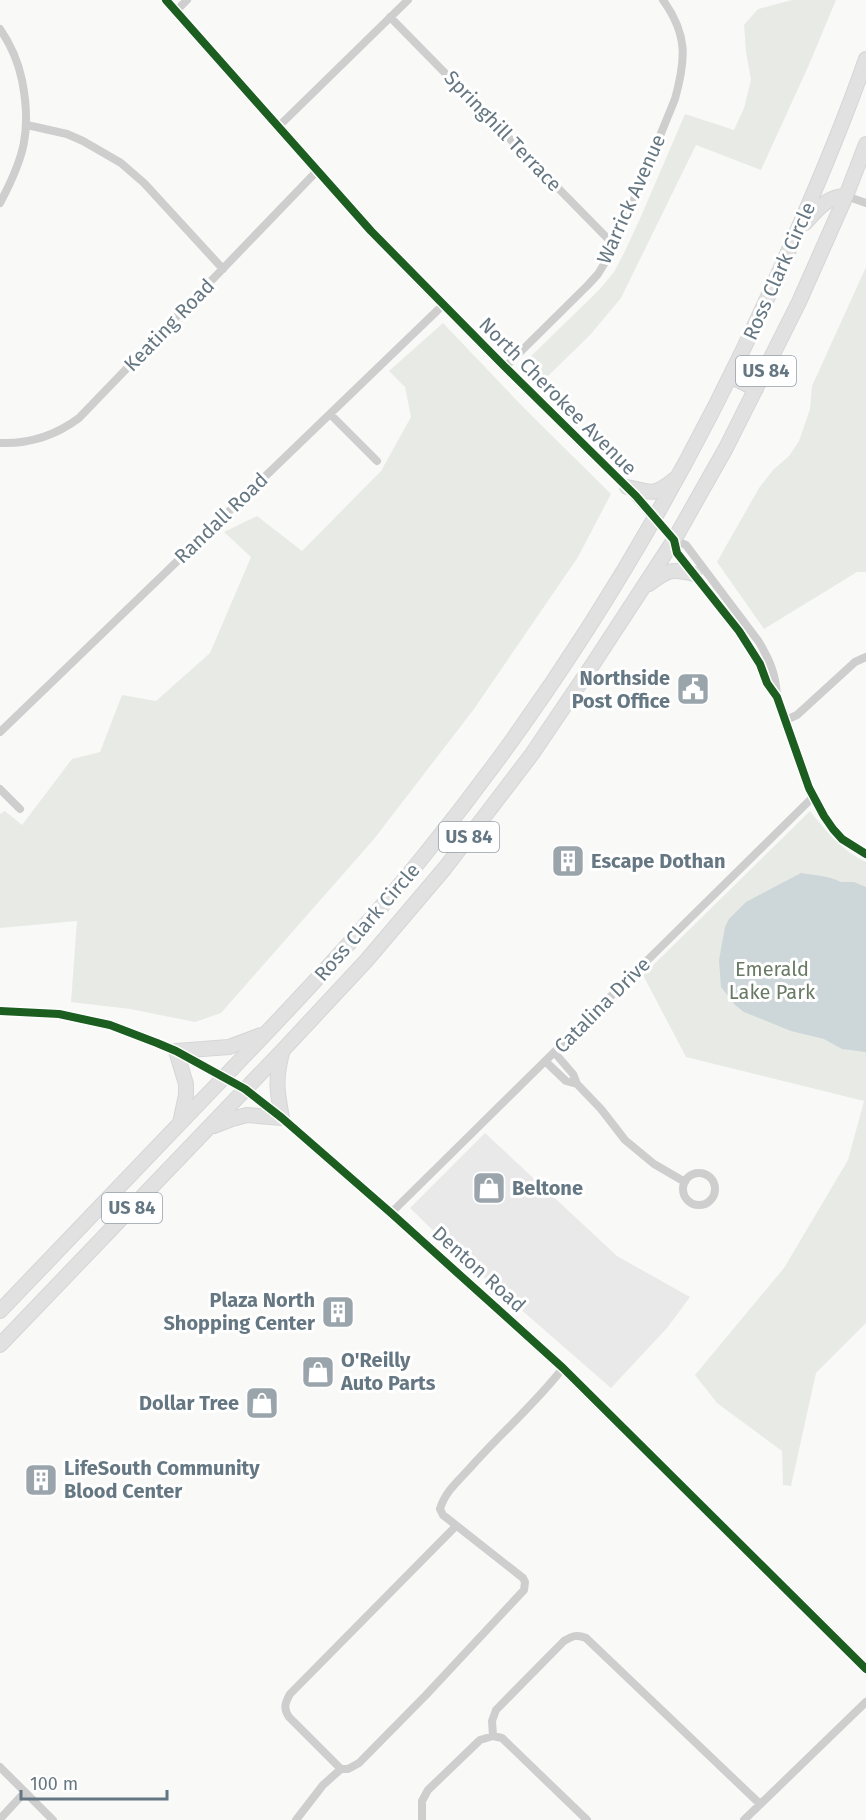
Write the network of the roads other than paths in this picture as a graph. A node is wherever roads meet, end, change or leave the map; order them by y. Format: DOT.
graph roads {
  1 [pos="166,0"];
  2 [pos="187,0"];
  3 [pos="408,0"];
  4 [pos="663,0"];
  5 [pos="176,11"];
  6 [pos="390,17"];
  7 [pos="0,29"];
  8 [pos="866,59"];
  9 [pos="27,125"];
  10 [pos="278,128"];
  11 [pos="866,144"];
  12 [pos="317,171"];
  13 [pos="846,196"];
  14 [pos="0,203"];
  15 [pos="866,203"];
  16 [pos="797,231"];
  17 [pos="615,246"];
  18 [pos="223,269"];
  19 [pos="443,305"];
  20 [pos="505,367"];
  21 [pos="730,376"];
  22 [pos="756,389"];
  23 [pos="330,414"];
  24 [pos="0,443"];
  25 [pos="377,461"];
  26 [pos="681,474"];
  27 [pos="627,487"];
  28 [pos="656,518"];
  29 [pos="674,540"];
  30 [pos="694,574"];
  31 [pos="640,590"];
  32 [pos="866,657"];
  33 [pos="777,697"];
  34 [pos="786,720"];
  35 [pos="0,732"];
  36 [pos="483,781"];
  37 [pos="0,789"];
  38 [pos="502,794"];
  39 [pos="813,797"];
  40 [pos="20,809"];
  41 [pos="866,854"];
  42 [pos="386,902"];
  43 [pos="403,918"];
  44 [pos="322,975"];
  45 [pos="330,1001"];
  46 [pos="0,1011"];
  47 [pos="268,1031"];
  48 [pos="283,1050"];
  49 [pos="176,1051"];
  50 [pos="554,1052"];
  51 [pos="545,1061"];
  52 [pos="224,1077"];
  53 [pos="577,1084"];
  54 [pos="245,1089"];
  55 [pos="282,1118"];
  56 [pos="179,1125"];
  57 [pos="207,1130"];
  58 [pos="685,1182"];
  59 [pos="391,1213"];
  60 [pos="27,1282"];
  61 [pos="38,1306"];
  62 [pos="0,1311"];
  63 [pos="0,1346"];
  64 [pos="563,1368"];
  65 [pos="456,1526"];
  66 [pos="866,1669"];
  67 [pos="866,1702"];
  68 [pos="493,1736"];
  69 [pos="0,1767"];
  70 [pos="341,1769"];
  71 [pos="25,1792"];
  72 [pos="760,1804"];
  73 [pos="0,1819"];
  74 [pos="53,1820"];
  75 [pos="296,1820"];
  76 [pos="422,1820"];
  77 [pos="587,1820"];
  78 [pos="744,1820"];
  1 -- 5 [label="street, North Cherokee Avenue"];
  2 -- 5 [label="street"];
  3 -- 6 [label="street"];
  4 -- 17 [label="street, Warrick Avenue"];
  5 -- 10 [label="street, North Cherokee Avenue"];
  6 -- 10 [label="street"];
  6 -- 17 [label="street, Springhill Terrace"];
  7 -- 9 [label="street"];
  8 -- 16 [label="highway, Ross Clark Circle / US 84"];
  9 -- 14 [label="street"];
  9 -- 18 [label="street"];
  10 -- 12 [label="street, North Cherokee Avenue"];
  11 -- 13 [label="highway, Ross Clark Circle / US 84"];
  12 -- 18 [label="street, Keating Road"];
  12 -- 19 [label="street, North Cherokee Avenue"];
  13 -- 15 [label="street"];
  13 -- 16 [label="highway"];
  13 -- 22 [label="highway, Ross Clark Circle / US 84"];
  16 -- 21 [label="highway, Ross Clark Circle / US 84"];
  17 -- 20 [label="street, Warrick Avenue"];
  18 -- 24 [label="street, Keating Road"];
  19 -- 20 [label="street, North Cherokee Avenue"];
  19 -- 23 [label="street, Randall Road"];
  20 -- 27 [label="street, North Cherokee Avenue"];
  21 -- 22 [label="highway"];
  21 -- 26 [label="highway, Ross Clark Circle / US 84"];
  22 -- 29 [label="highway, Ross Clark Circle / US 84"];
  23 -- 25 [label="street"];
  23 -- 35 [label="street, Randall Road"];
  26 -- 27 [label="highway"];
  26 -- 28 [label="highway, Ross Clark Circle / US 84"];
  27 -- 28 [label="street, North Cherokee Avenue"];
  28 -- 29 [label="street, North Cherokee Avenue"];
  28 -- 36 [label="highway, Ross Clark Circle / US 84"];
  29 -- 30 [label="street, North Cherokee Avenue"];
  29 -- 31 [label="highway, Ross Clark Circle / US 84"];
  29 -- 33 [label="street, North Cherokee Avenue"];
  30 -- 31 [label="highway"];
  30 -- 33 [label="street, North Cherokee Avenue"];
  31 -- 38 [label="highway, Ross Clark Circle / US 84"];
  32 -- 34 [label="street"];
  33 -- 34 [label="street, North Cherokee Avenue"];
  34 -- 39 [label="street, North Cherokee Avenue"];
  36 -- 38 [label="highway"];
  36 -- 42 [label="highway, Ross Clark Circle / US 84"];
  37 -- 40 [label="street"];
  38 -- 43 [label="highway, Ross Clark Circle / US 84"];
  39 -- 41 [label="street, North Cherokee Avenue"];
  39 -- 50 [label="street, Catalina Drive"];
  42 -- 43 [label="highway"];
  42 -- 44 [label="highway, Ross Clark Circle / US 84"];
  43 -- 45 [label="highway, Ross Clark Circle / US 84"];
  44 -- 45 [label="highway"];
  44 -- 47 [label="highway, Ross Clark Circle / US 84"];
  45 -- 48 [label="highway, Ross Clark Circle / US 84"];
  46 -- 49 [label="street, Denton Road"];
  47 -- 49 [label="highway"];
  47 -- 52 [label="highway, Ross Clark Circle / US 84"];
  48 -- 54 [label="highway, Ross Clark Circle / US 84"];
  48 -- 55 [label="highway"];
  49 -- 52 [label="street, Denton Road"];
  49 -- 56 [label="highway"];
  50 -- 51 [label="street, Catalina Drive"];
  50 -- 53 [label="street"];
  51 -- 53 [label="street"];
  51 -- 59 [label="street, Catalina Drive"];
  52 -- 54 [label="street, Denton Road"];
  52 -- 56 [label="highway, Ross Clark Circle / US 84"];
  53 -- 58 [label="street"];
  54 -- 55 [label="street, Denton Road"];
  54 -- 57 [label="highway, Ross Clark Circle / US 84"];
  55 -- 57 [label="highway"];
  55 -- 59 [label="street, Denton Road"];
  56 -- 60 [label="highway, Ross Clark Circle / US 84"];
  57 -- 61 [label="highway, Ross Clark Circle / US 84"];
  59 -- 64 [label="street, Denton Road"];
  60 -- 61 [label="highway"];
  60 -- 62 [label="highway, Ross Clark Circle / US 84"];
  61 -- 63 [label="highway, Ross Clark Circle / US 84"];
  64 -- 65 [label="street"];
  64 -- 66 [label="street, Denton Road"];
  65 -- 70 [label="street"];
  65 -- 70 [label="street"];
  67 -- 72 [label="street"];
  68 -- 72 [label="street"];
  68 -- 76 [label="street"];
  68 -- 77 [label="street"];
  69 -- 71 [label="street"];
  70 -- 75 [label="street"];
  71 -- 73 [label="street"];
  71 -- 74 [label="street"];
  72 -- 78 [label="street"];
}
